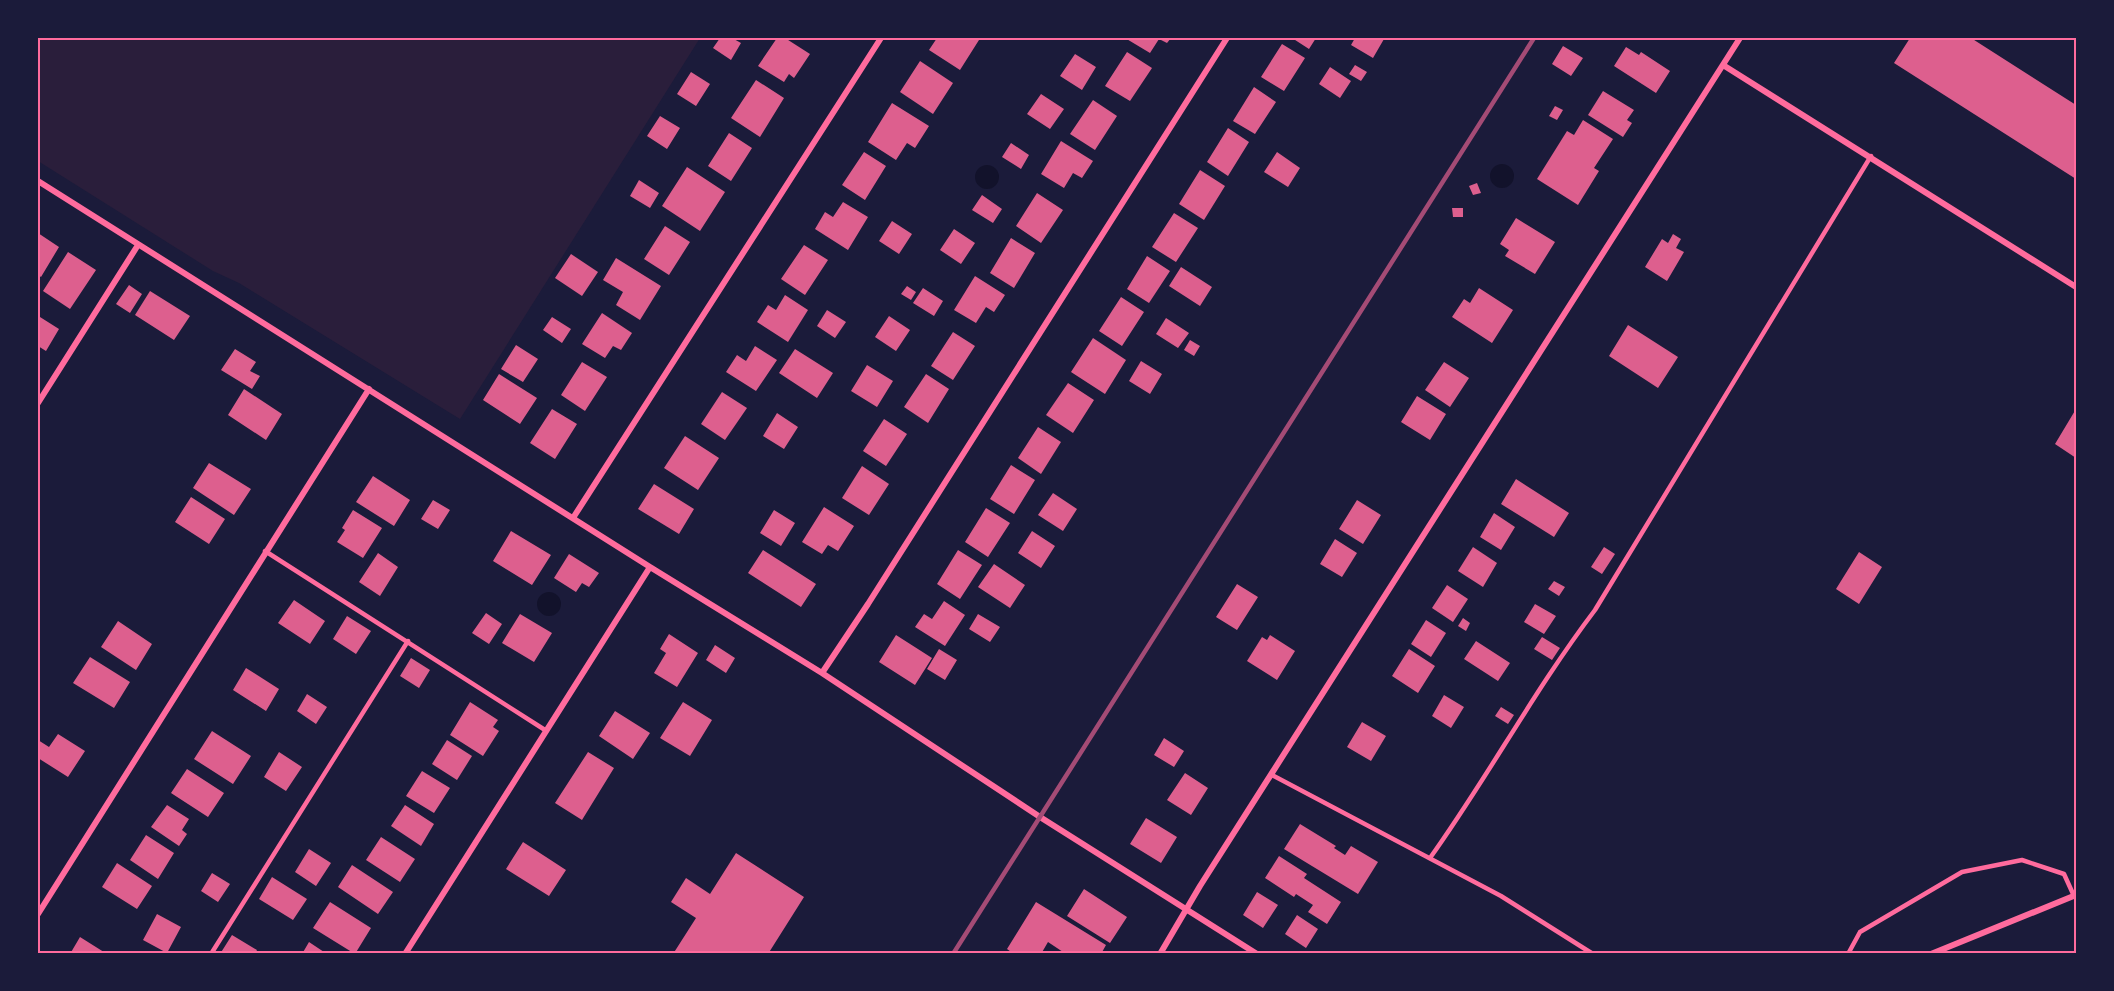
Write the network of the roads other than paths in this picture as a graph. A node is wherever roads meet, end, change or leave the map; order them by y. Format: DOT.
graph roads {
  1 [pos="881,38"];
  2 [pos="1227,38"];
  3 [pos="1740,38"];
  4 [pos="1723,65"];
  5 [pos="1871,156"];
  6 [pos="38,181"];
  7 [pos="138,245"];
  8 [pos="2076,286"];
  9 [pos="369,389"];
  10 [pos="38,403"];
  11 [pos="573,518"];
  12 [pos="266,551"];
  13 [pos="650,567"];
  14 [pos="408,641"];
  15 [pos="822,673"];
  16 [pos="545,730"];
  17 [pos="1272,775"];
  18 [pos="1430,858"];
  19 [pos="2075,895"];
  20 [pos="1186,909"];
  21 [pos="38,914"];
  22 [pos="211,954"];
  23 [pos="405,954"];
  24 [pos="1160,954"];
  25 [pos="1257,954"];
  26 [pos="1593,954"];
  27 [pos="1848,954"];
  28 [pos="1931,954"];
  1 -- 11 [label="street"];
  2 -- 15 [label="street"];
  3 -- 4 [label="street"];
  4 -- 5 [label="street"];
  4 -- 17 [label="street"];
  5 -- 8 [label="street"];
  5 -- 18 [label="lane"];
  6 -- 7 [label="street"];
  7 -- 9 [label="street"];
  7 -- 10 [label="street"];
  9 -- 11 [label="street"];
  9 -- 12 [label="street"];
  11 -- 13 [label="street"];
  12 -- 14 [label="lane"];
  12 -- 21 [label="street"];
  13 -- 15 [label="street"];
  13 -- 16 [label="street"];
  14 -- 16 [label="lane"];
  14 -- 22 [label="lane"];
  15 -- 20 [label="street"];
  16 -- 23 [label="street"];
  17 -- 18 [label="lane"];
  17 -- 20 [label="street"];
  18 -- 26 [label="lane"];
  19 -- 27 [label="lane"];
  19 -- 28 [label="street"];
  20 -- 24 [label="street"];
  20 -- 25 [label="street"];
}
